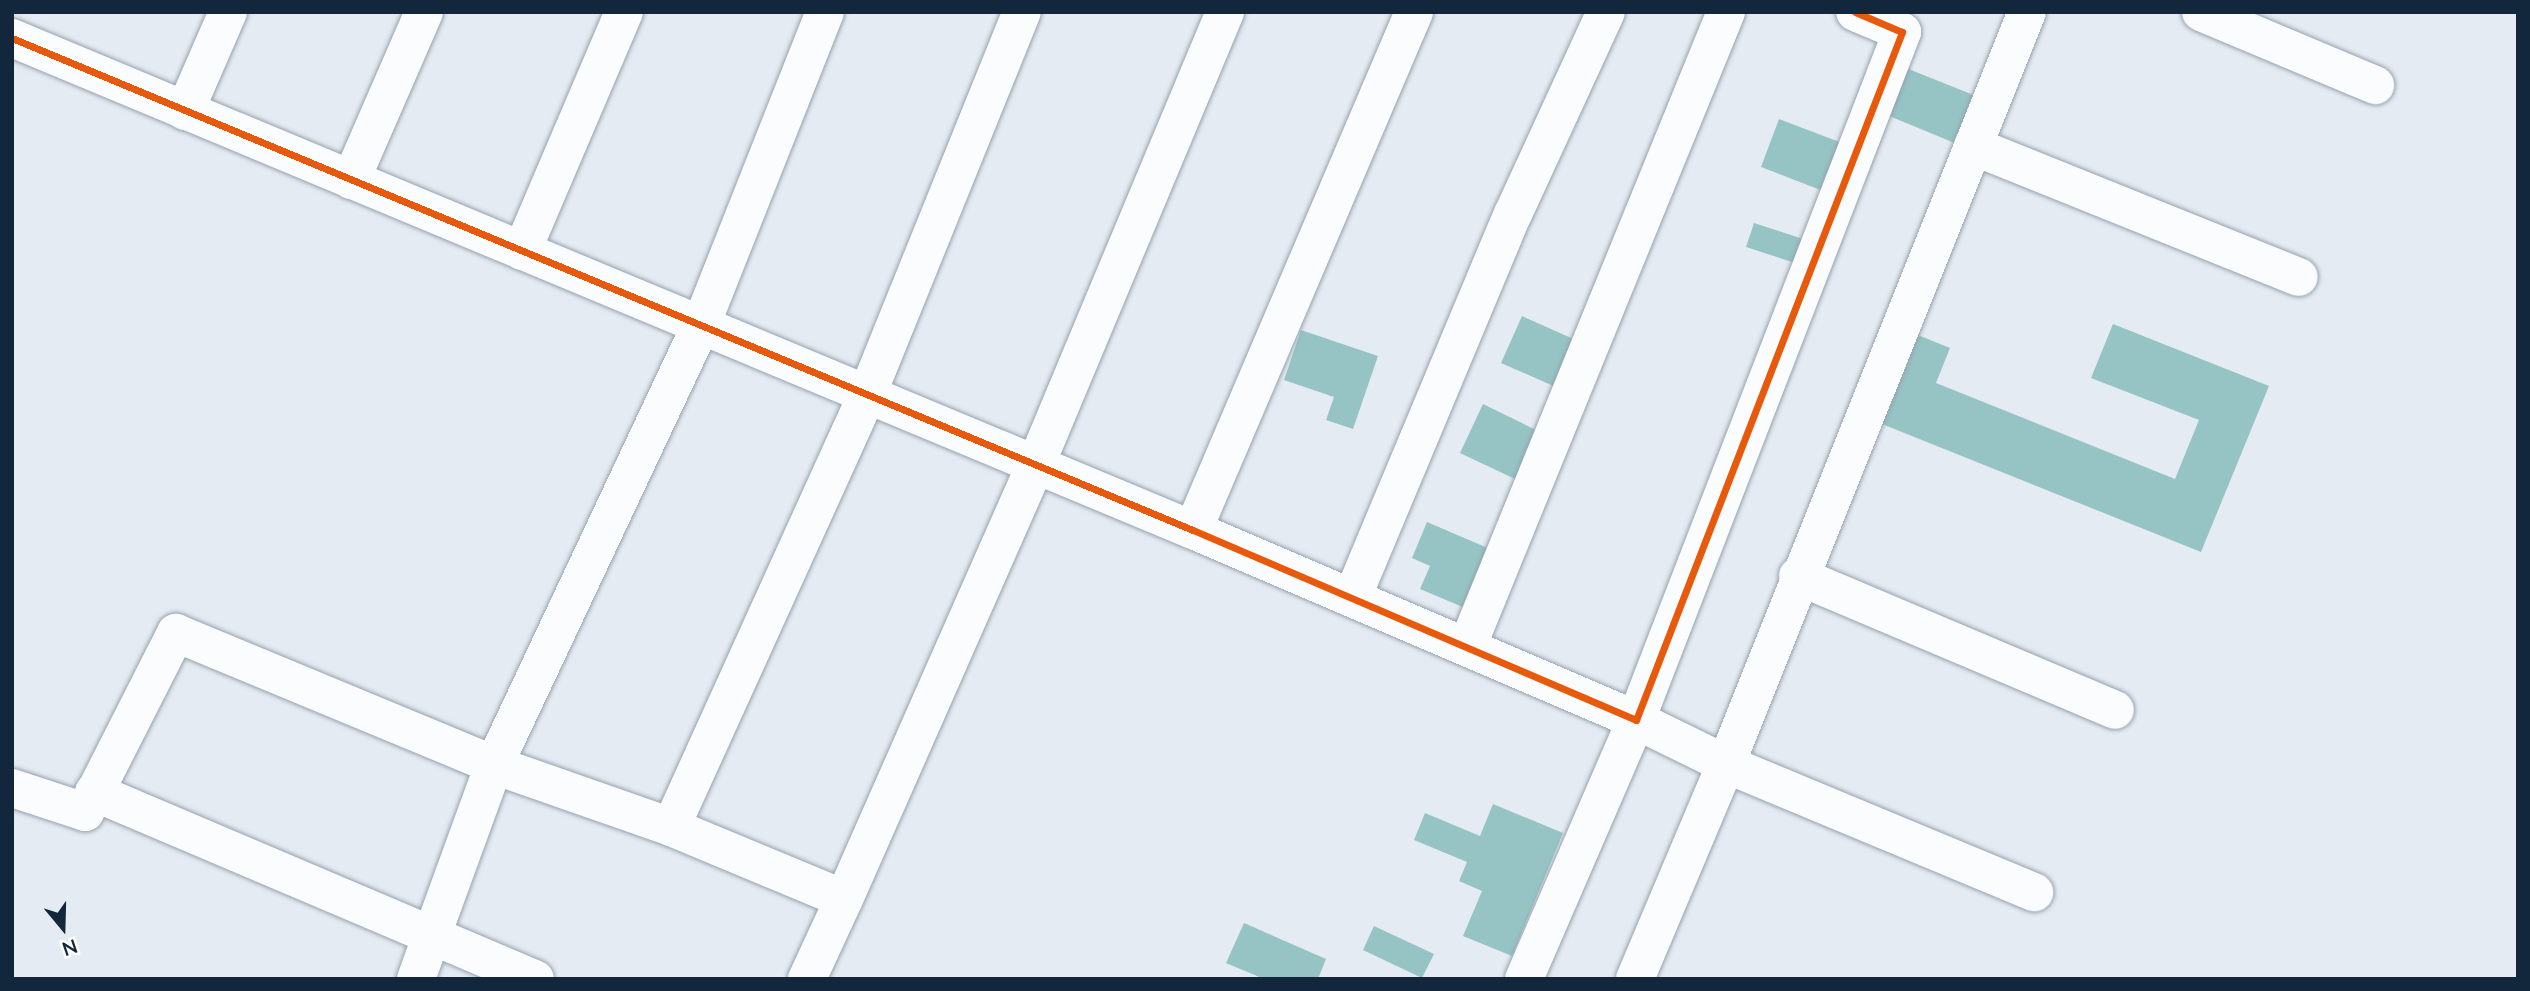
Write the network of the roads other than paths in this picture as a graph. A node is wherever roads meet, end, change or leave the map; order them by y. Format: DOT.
graph roads {
  1 [pos="228,12"];
  2 [pos="424,12"];
  3 [pos="624,12"];
  4 [pos="825,12"];
  5 [pos="1022,12"];
  6 [pos="1225,12"];
  7 [pos="1414,12"];
  8 [pos="1606,12"];
  9 [pos="1726,12"];
  10 [pos="1854,12"];
  11 [pos="2027,12"];
  12 [pos="2202,12"];
  13 [pos="12,38"];
  14 [pos="2375,85"];
  15 [pos="185,111"];
  16 [pos="1973,146"];
  17 [pos="351,180"];
  18 [pos="523,251"];
  19 [pos="2299,277"];
  20 [pos="701,325"];
  21 [pos="867,394"];
  22 [pos="1036,464"];
  23 [pos="1193,530"];
  24 [pos="1798,576"];
  25 [pos="1352,598"];
  26 [pos="1467,647"];
  27 [pos="2115,710"];
  28 [pos="1636,720"];
  29 [pos="1726,764"];
  30 [pos="494,765"];
  31 [pos="12,788"];
  32 [pos="94,793"];
  33 [pos="671,827"];
  34 [pos="2034,892"];
  35 [pos="844,899"];
  36 [pos="431,938"];
  37 [pos="416,979"];
  38 [pos="535,979"];
  39 [pos="807,979"];
  40 [pos="1524,979"];
  41 [pos="1635,979"];
  1 -- 15 [label="street"];
  2 -- 17 [label="street"];
  3 -- 18 [label="street"];
  4 -- 20 [label="street"];
  5 -- 21 [label="street"];
  6 -- 22 [label="street"];
  7 -- 23 [label="street"];
  8 -- 25 [label="street"];
  9 -- 26 [label="street"];
  10 -- 28 [label="street"];
  11 -- 16 [label="street"];
  12 -- 14 [label="street"];
  13 -- 15 [label="street"];
  15 -- 17 [label="street"];
  16 -- 19 [label="street"];
  16 -- 24 [label="street"];
  17 -- 18 [label="street"];
  18 -- 20 [label="street"];
  20 -- 21 [label="street"];
  20 -- 30 [label="street"];
  21 -- 22 [label="street"];
  21 -- 33 [label="street"];
  22 -- 23 [label="street"];
  22 -- 35 [label="street"];
  23 -- 25 [label="street"];
  24 -- 27 [label="street"];
  24 -- 29 [label="street"];
  25 -- 26 [label="street"];
  26 -- 28 [label="street"];
  28 -- 29 [label="street"];
  28 -- 40 [label="street"];
  29 -- 34 [label="street"];
  29 -- 41 [label="street"];
  30 -- 32 [label="street"];
  30 -- 33 [label="street"];
  30 -- 36 [label="street"];
  31 -- 32 [label="street"];
  32 -- 36 [label="street"];
  33 -- 35 [label="street"];
  35 -- 39 [label="street"];
  36 -- 37 [label="street"];
  36 -- 38 [label="street"];
}
